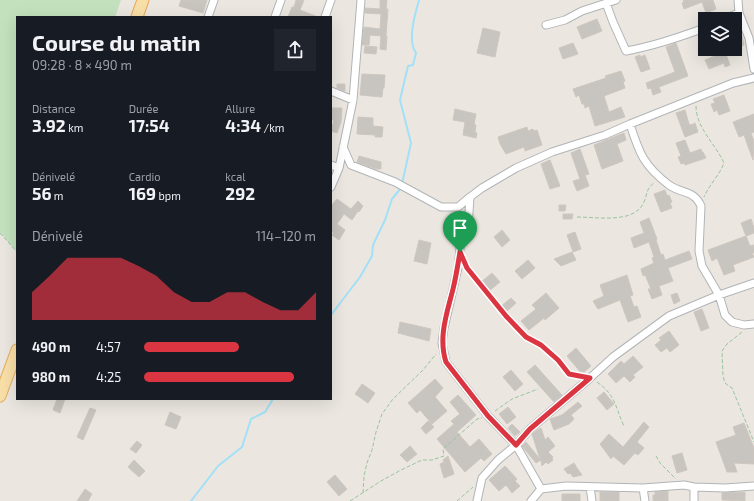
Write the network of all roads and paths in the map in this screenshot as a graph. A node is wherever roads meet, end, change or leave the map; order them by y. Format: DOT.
graph roads {
  1 [pos="143,0"];
  2 [pos="214,0"];
  3 [pos="281,0"];
  4 [pos="331,0"];
  5 [pos="361,0"];
  6 [pos="616,0"];
  7 [pos="738,0"];
  8 [pos="606,3"];
  9 [pos="739,12"];
  10 [pos="137,16"];
  11 [pos="208,16"];
  12 [pos="275,16"];
  13 [pos="325,16"];
  14 [pos="742,20"];
  15 [pos="546,25"];
  16 [pos="698,31"];
  17 [pos="754,69"];
  18 [pos="754,78"];
  19 [pos="332,91"];
  20 [pos="696,97"];
  21 [pos="353,100"];
  22 [pos="630,124"];
  23 [pos="343,146"];
  24 [pos="332,165"];
  25 [pos="339,168"];
  26 [pos="661,178"];
  27 [pos="332,185"];
  28 [pos="470,197"];
  29 [pos="701,206"];
  30 [pos="577,216"];
  31 [pos="0,233"];
  32 [pos="16,251"];
  33 [pos="460,252"];
  34 [pos="754,283"];
  35 [pos="719,295"];
  36 [pos="753,324"];
  37 [pos="442,343"];
  38 [pos="15,360"];
  39 [pos="590,378"];
  40 [pos="538,389"];
  41 [pos="0,396"];
  42 [pos="488,416"];
  43 [pos="624,426"];
  44 [pos="754,442"];
  45 [pos="516,445"];
  46 [pos="656,456"];
  47 [pos="684,485"];
  48 [pos="754,486"];
  49 [pos="472,487"];
  50 [pos="590,487"];
  51 [pos="694,487"];
  52 [pos="643,488"];
  53 [pos="541,489"];
  54 [pos="363,493"];
  55 [pos="350,501"];
  56 [pos="457,501"];
  57 [pos="477,501"];
  58 [pos="530,501"];
  59 [pos="592,501"];
  60 [pos="645,501"];
  61 [pos="694,501"];
  1 -- 10 [label="main road"];
  2 -- 11 [label="street"];
  3 -- 12 [label="street"];
  4 -- 13 [label="street"];
  5 -- 21 [label="street"];
  6 -- 8 [label="street"];
  7 -- 9 [label="street"];
  8 -- 15 [label="street"];
  8 -- 16 [label="street"];
  14 -- 17 [label="street"];
  18 -- 20 [label="street"];
  19 -- 21 [label="street"];
  20 -- 22 [label="street"];
  20 -- 29 [label="path"];
  21 -- 23 [label="street"];
  22 -- 26 [label="street"];
  22 -- 28 [label="street"];
  23 -- 25 [label="street"];
  23 -- 28 [label="street"];
  24 -- 25 [label="street"];
  25 -- 27 [label="street"];
  26 -- 29 [label="street"];
  26 -- 30 [label="path"];
  28 -- 33 [label="street"];
  29 -- 35 [label="street"];
  31 -- 32 [label="path"];
  33 -- 37 [label="street"];
  33 -- 39 [label="path"];
  34 -- 35 [label="street"];
  35 -- 36 [label="street"];
  35 -- 39 [label="street"];
  36 -- 44 [label="path"];
  37 -- 42 [label="street"];
  37 -- 54 [label="path"];
  38 -- 41 [label="main road"];
  39 -- 43 [label="path"];
  39 -- 45 [label="street"];
  40 -- 42 [label="path"];
  42 -- 45 [label="street"];
  42 -- 54 [label="path"];
  45 -- 53 [label="street"];
  45 -- 57 [label="street"];
  46 -- 47 [label="path"];
  47 -- 51 [label="street"];
  47 -- 52 [label="street"];
  48 -- 51 [label="street"];
  49 -- 56 [label="path"];
  50 -- 52 [label="street"];
  50 -- 53 [label="street"];
  50 -- 59 [label="street"];
  51 -- 61 [label="street"];
  52 -- 60 [label="street"];
  53 -- 58 [label="street"];
  54 -- 55 [label="path"];
}
